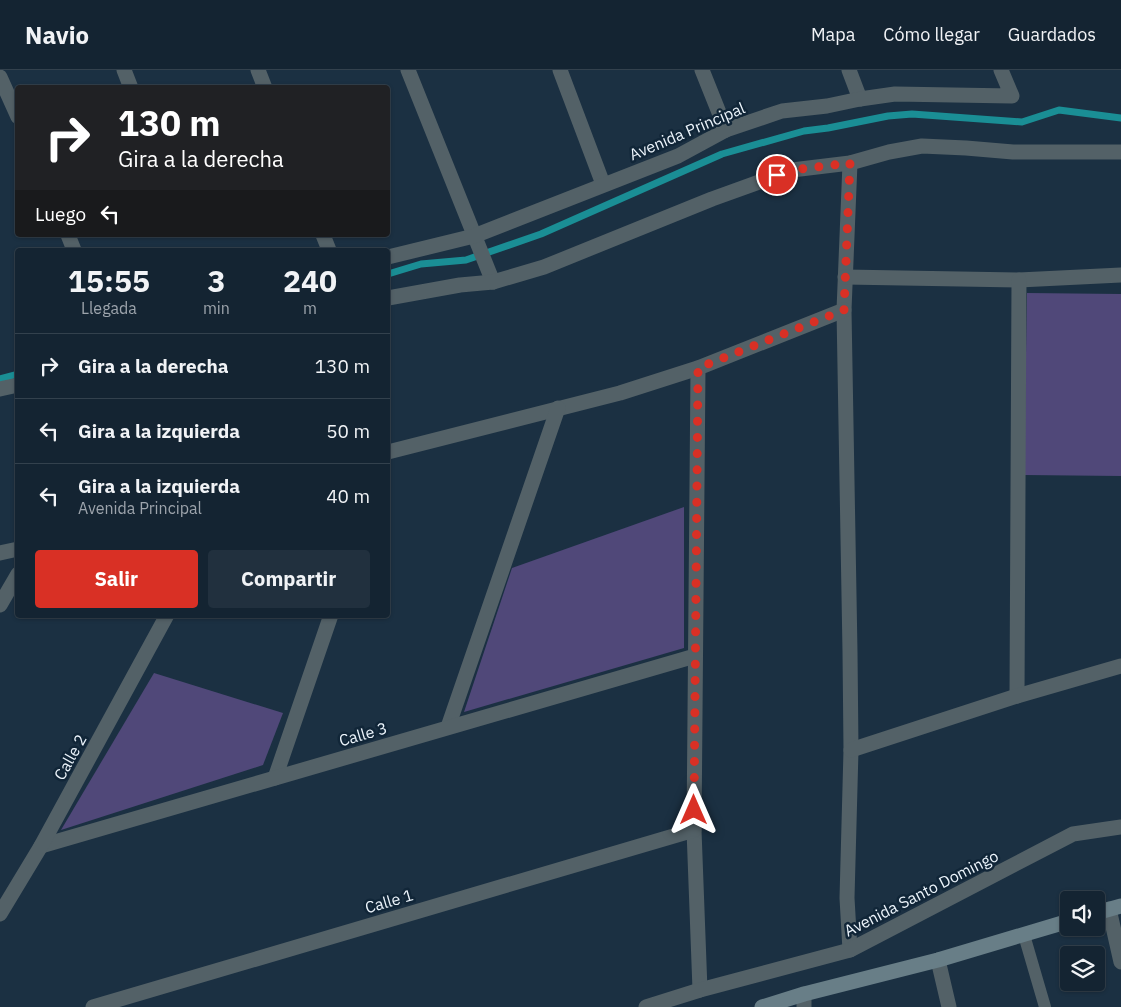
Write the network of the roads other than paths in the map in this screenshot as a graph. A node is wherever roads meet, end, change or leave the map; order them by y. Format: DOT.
graph roads {
  1 [pos="124,70"];
  2 [pos="258,70"];
  3 [pos="408,70"];
  4 [pos="560,70"];
  5 [pos="702,70"];
  6 [pos="849,70"];
  7 [pos="1001,70"];
  8 [pos="0,77"];
  9 [pos="130,85"];
  10 [pos="264,85"];
  11 [pos="860,99"];
  12 [pos="15,110"];
  13 [pos="726,130"];
  14 [pos="1121,152"];
  15 [pos="850,163"];
  16 [pos="603,184"];
  17 [pos="476,241"];
  18 [pos="390,257"];
  19 [pos="1121,275"];
  20 [pos="846,277"];
  21 [pos="1019,280"];
  22 [pos="493,282"];
  23 [pos="390,298"];
  24 [pos="844,310"];
  25 [pos="698,368"];
  26 [pos="15,386"];
  27 [pos="0,389"];
  28 [pos="558,408"];
  29 [pos="390,452"];
  30 [pos="15,550"];
  31 [pos="0,553"];
  32 [pos="15,579"];
  33 [pos="0,605"];
  34 [pos="165,618"];
  35 [pos="331,618"];
  36 [pos="695,656"];
  37 [pos="1121,666"];
  38 [pos="1017,696"];
  39 [pos="448,727"];
  40 [pos="851,750"];
  41 [pos="275,778"];
  42 [pos="1121,827"];
  43 [pos="694,830"];
  44 [pos="41,846"];
  45 [pos="1109,909"];
  46 [pos="0,914"];
  47 [pos="1060,924"];
  48 [pos="1024,934"];
  49 [pos="850,950"];
  50 [pos="938,960"];
  51 [pos="1121,962"];
  52 [pos="700,990"];
  53 [pos="804,1001"];
  54 [pos="93,1007"];
  55 [pos="646,1007"];
  56 [pos="762,1007"];
  57 [pos="949,1007"];
  58 [pos="1045,1007"];
  1 -- 9 [label="street"];
  2 -- 10 [label="street"];
  3 -- 17 [label="street"];
  4 -- 16 [label="street"];
  5 -- 13 [label="street"];
  6 -- 11 [label="street"];
  7 -- 11 [label="street, Avenida Principal"];
  8 -- 12 [label="street"];
  11 -- 13 [label="street, Avenida Principal"];
  13 -- 16 [label="street, Avenida Principal"];
  14 -- 15 [label="street"];
  15 -- 20 [label="street"];
  15 -- 22 [label="street"];
  16 -- 17 [label="street, Avenida Principal"];
  17 -- 18 [label="street, Avenida Principal"];
  17 -- 22 [label="street"];
  19 -- 21 [label="street"];
  20 -- 21 [label="street"];
  20 -- 24 [label="street"];
  21 -- 38 [label="street"];
  22 -- 23 [label="street"];
  24 -- 25 [label="street"];
  24 -- 40 [label="street"];
  25 -- 28 [label="street"];
  25 -- 36 [label="street"];
  26 -- 27 [label="street"];
  28 -- 29 [label="street"];
  28 -- 39 [label="street"];
  30 -- 31 [label="street"];
  32 -- 33 [label="street"];
  34 -- 44 [label="street, Calle 2"];
  35 -- 41 [label="street"];
  36 -- 39 [label="street, Calle 3"];
  36 -- 43 [label="street"];
  37 -- 38 [label="street"];
  38 -- 40 [label="street"];
  39 -- 41 [label="street, Calle 3"];
  40 -- 49 [label="street"];
  41 -- 44 [label="street, Calle 3"];
  42 -- 49 [label="street, Avenida Santo Domingo"];
  43 -- 52 [label="street"];
  43 -- 54 [label="street, Calle 1"];
  44 -- 46 [label="street, Calle 2"];
  45 -- 51 [label="street"];
  47 -- 48 [label="street"];
  48 -- 50 [label="street"];
  48 -- 58 [label="lane"];
  49 -- 52 [label="street, Avenida Santo Domingo"];
  50 -- 53 [label="street"];
  50 -- 57 [label="street"];
  52 -- 55 [label="street, Avenida Santo Domingo"];
  53 -- 56 [label="street"];
}
